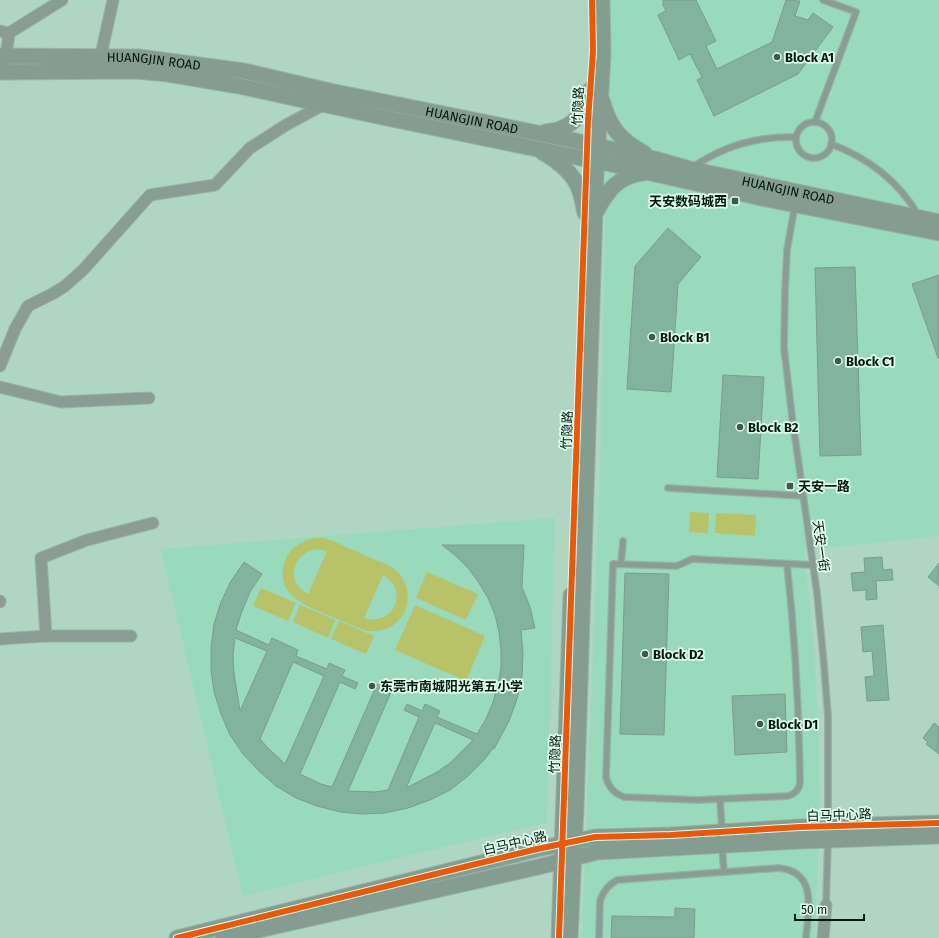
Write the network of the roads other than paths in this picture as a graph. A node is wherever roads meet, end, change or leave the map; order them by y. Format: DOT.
graph roads {
  1 [pos="62,0"];
  2 [pos="113,0"];
  3 [pos="592,0"];
  4 [pos="602,0"];
  5 [pos="823,0"];
  6 [pos="5,32"];
  7 [pos="3,56"];
  8 [pos="101,57"];
  9 [pos="2,72"];
  10 [pos="97,72"];
  11 [pos="595,92"];
  12 [pos="325,104"];
  13 [pos="815,122"];
  14 [pos="538,133"];
  15 [pos="796,137"];
  16 [pos="831,144"];
  17 [pos="534,148"];
  18 [pos="592,152"];
  19 [pos="652,166"];
  20 [pos="690,169"];
  21 [pos="797,198"];
  22 [pos="590,215"];
  23 [pos="920,219"];
  24 [pos="939,222"];
  25 [pos="939,233"];
  26 [pos="0,366"];
  27 [pos="0,387"];
  28 [pos="149,398"];
  29 [pos="668,488"];
  30 [pos="803,496"];
  31 [pos="153,523"];
  32 [pos="623,541"];
  33 [pos="621,564"];
  34 [pos="787,564"];
  35 [pos="813,565"];
  36 [pos="46,636"];
  37 [pos="131,636"];
  38 [pos="0,639"];
  39 [pos="720,799"];
  40 [pos="939,823"];
  41 [pos="828,833"];
  42 [pos="939,836"];
  43 [pos="722,838"];
  44 [pos="568,842"];
  45 [pos="568,859"];
  46 [pos="724,872"];
  47 [pos="826,905"];
  48 [pos="177,938"];
  49 [pos="223,938"];
  50 [pos="559,938"];
  51 [pos="570,938"];
  52 [pos="599,938"];
  53 [pos="806,938"];
  54 [pos="823,938"];
  1 -- 6 [label="street"];
  2 -- 8 [label="street"];
  3 -- 11 [label="street, 竹隐路"];
  4 -- 11 [label="street, 竹隐路"];
  5 -- 13 [label="lane"];
  6 -- 7 [label="street"];
  7 -- 8 [label="street, HUANGJIN ROAD"];
  7 -- 9 [label="street"];
  8 -- 10 [label="street"];
  8 -- 14 [label="street, HUANGJIN ROAD"];
  9 -- 10 [label="street, HUANGJIN ROAD"];
  10 -- 12 [label="street, HUANGJIN ROAD"];
  11 -- 14 [label="street"];
  11 -- 18 [label="street, 竹隐路"];
  11 -- 19 [label="street"];
  12 -- 17 [label="street, HUANGJIN ROAD"];
  12 -- 26 [label="street"];
  13 -- 15 [label="lane"];
  13 -- 16 [label="lane"];
  14 -- 18 [label="street, HUANGJIN ROAD"];
  15 -- 16 [label="lane"];
  15 -- 20 [label="lane"];
  16 -- 23 [label="lane"];
  17 -- 18 [label="street, HUANGJIN ROAD"];
  17 -- 22 [label="street"];
  18 -- 19 [label="street, HUANGJIN ROAD"];
  18 -- 22 [label="street, 竹隐路"];
  19 -- 20 [label="street, HUANGJIN ROAD"];
  19 -- 21 [label="street, HUANGJIN ROAD"];
  19 -- 22 [label="street"];
  20 -- 21 [label="street, HUANGJIN ROAD"];
  21 -- 23 [label="street, HUANGJIN ROAD"];
  21 -- 25 [label="street, HUANGJIN ROAD"];
  21 -- 30 [label="lane, 天安一街"];
  22 -- 44 [label="street, 竹隐路"];
  23 -- 24 [label="street, HUANGJIN ROAD"];
  27 -- 28 [label="street"];
  29 -- 30 [label="lane"];
  30 -- 35 [label="lane, 天安一街"];
  31 -- 36 [label="street"];
  32 -- 33 [label="lane"];
  33 -- 34 [label="lane"];
  33 -- 39 [label="lane"];
  34 -- 35 [label="lane"];
  34 -- 39 [label="lane"];
  35 -- 41 [label="lane, 天安一街"];
  36 -- 37 [label="street"];
  36 -- 38 [label="street"];
  39 -- 43 [label="lane"];
  40 -- 41 [label="street, 白马中心路"];
  41 -- 42 [label="street, 白马中心路"];
  41 -- 43 [label="street, 白马中心路"];
  41 -- 47 [label="lane, 天安一街"];
  43 -- 44 [label="street, 白马中心路"];
  43 -- 45 [label="street, 白马中心路"];
  43 -- 46 [label="lane"];
  44 -- 45 [label="street, 竹隐路"];
  44 -- 48 [label="street, 白马中心路"];
  45 -- 49 [label="street, 白马中心路"];
  45 -- 50 [label="street"];
  45 -- 51 [label="street"];
  46 -- 52 [label="lane"];
  46 -- 53 [label="lane"];
  47 -- 54 [label="street"];
}
